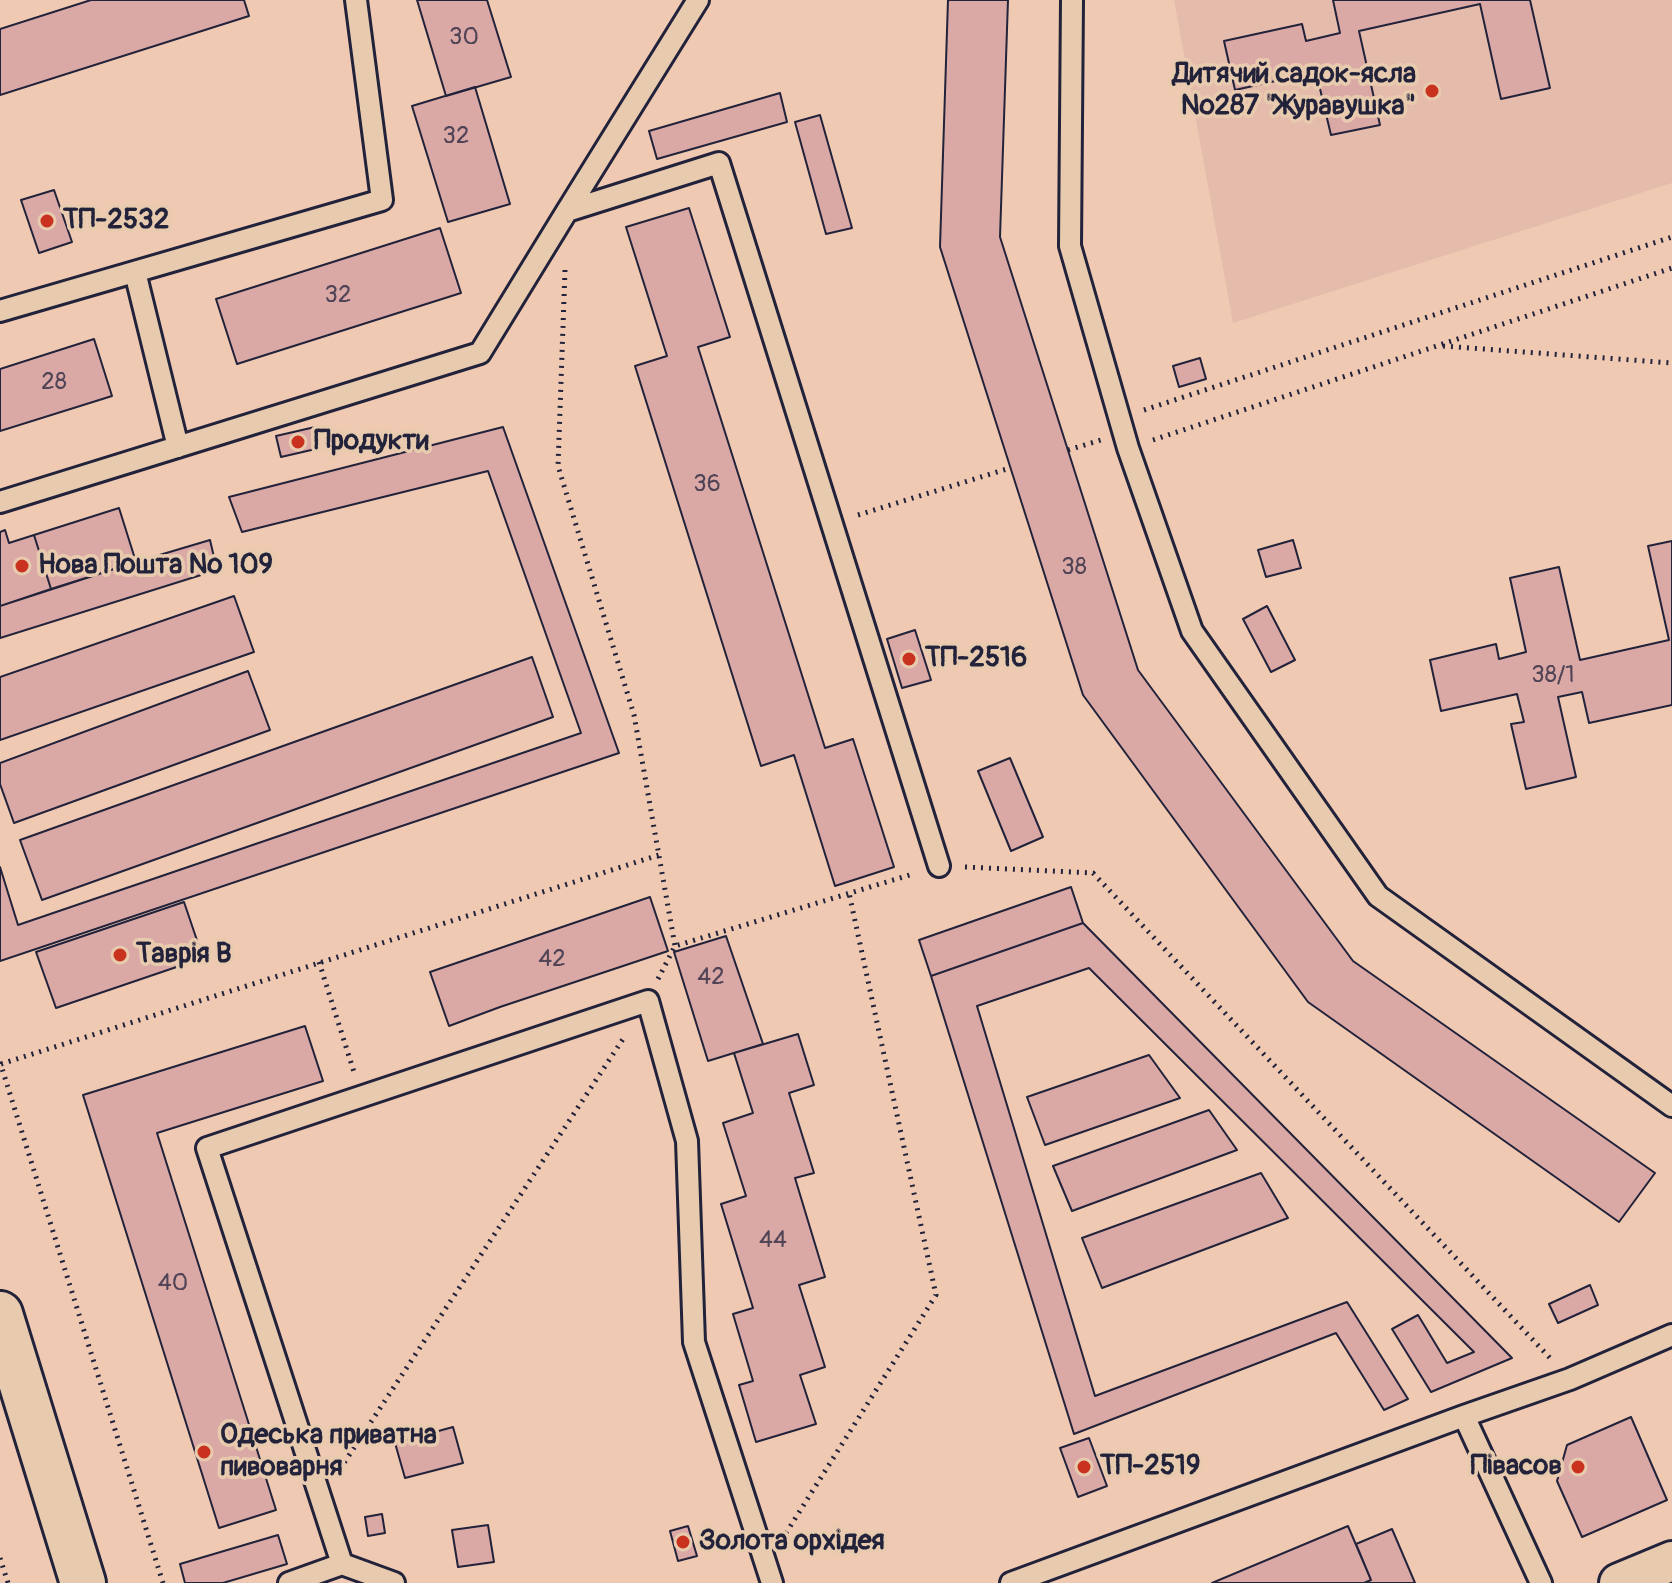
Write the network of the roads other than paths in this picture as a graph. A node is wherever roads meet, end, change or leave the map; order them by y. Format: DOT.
graph roads {
  1 [pos="356,0"];
  2 [pos="698,0"];
  3 [pos="1072,0"];
  4 [pos="567,211"];
  5 [pos="135,272"];
  6 [pos="0,311"];
  7 [pos="178,447"];
  8 [pos="0,502"];
  9 [pos="939,866"];
  10 [pos="1672,1106"];
  11 [pos="0,1314"];
  12 [pos="1672,1335"];
  13 [pos="1464,1416"];
  14 [pos="1672,1561"];
  15 [pos="342,1564"];
  16 [pos="769,1574"];
  17 [pos="83,1583"];
  18 [pos="289,1583"];
  19 [pos="394,1583"];
  20 [pos="1011,1583"];
  21 [pos="1541,1583"];
  22 [pos="1619,1583"];
  1 -- 5 [label="lane"];
  2 -- 4 [label="lane"];
  3 -- 10 [label="lane"];
  4 -- 7 [label="lane"];
  4 -- 9 [label="lane"];
  5 -- 6 [label="lane"];
  5 -- 7 [label="lane"];
  7 -- 8 [label="lane"];
  11 -- 17 [label="highway"];
  12 -- 13 [label="lane"];
  13 -- 20 [label="lane"];
  13 -- 21 [label="lane"];
  14 -- 22 [label="street"];
  15 -- 16 [label="lane"];
  15 -- 18 [label="lane"];
  15 -- 19 [label="lane"];
}
